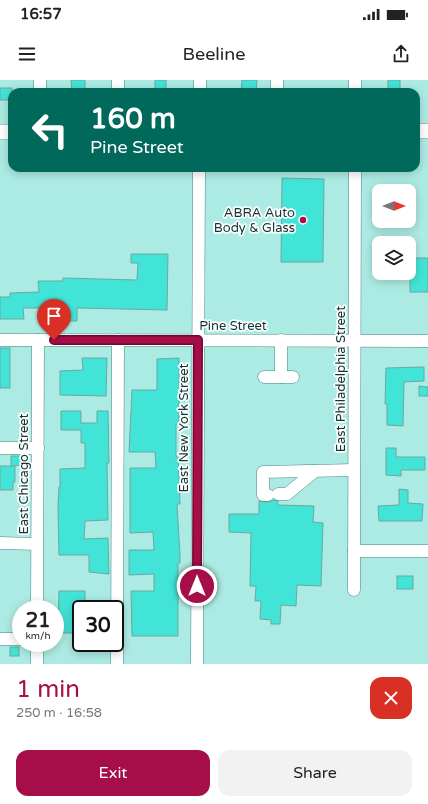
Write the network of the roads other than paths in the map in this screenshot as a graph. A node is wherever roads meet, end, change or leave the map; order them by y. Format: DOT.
graph roads {
  1 [pos="200,172"];
  2 [pos="355,172"];
  3 [pos="0,340"];
  4 [pos="38,340"];
  5 [pos="118,340"];
  6 [pos="198,340"];
  7 [pos="281,340"];
  8 [pos="355,340"];
  9 [pos="428,340"];
  10 [pos="264,377"];
  11 [pos="0,448"];
  12 [pos="38,448"];
  13 [pos="354,470"];
  14 [pos="293,471"];
  15 [pos="316,471"];
  16 [pos="293,488"];
  17 [pos="0,544"];
  18 [pos="37,544"];
  19 [pos="354,550"];
  20 [pos="428,551"];
  21 [pos="354,590"];
  22 [pos="37,600"];
  23 [pos="0,639"];
  24 [pos="12,639"];
  25 [pos="37,652"];
  26 [pos="37,664"];
  27 [pos="117,664"];
  28 [pos="197,664"];
  1 -- 6 [label="street, East New York Street"];
  2 -- 8 [label="street, East Philadelphia Street"];
  3 -- 4 [label="street, Pine Street"];
  4 -- 5 [label="street, Pine Street"];
  4 -- 12 [label="street, East Chicago Street"];
  5 -- 6 [label="street, Pine Street"];
  5 -- 27 [label="street"];
  6 -- 7 [label="street, Pine Street"];
  6 -- 28 [label="street, East New York Street"];
  7 -- 8 [label="street, Pine Street"];
  7 -- 10 [label="street"];
  8 -- 9 [label="street, Pine Street"];
  8 -- 13 [label="street, East Philadelphia Street"];
  11 -- 12 [label="street"];
  12 -- 18 [label="street, East Chicago Street"];
  13 -- 15 [label="street"];
  13 -- 19 [label="street, East Philadelphia Street"];
  14 -- 15 [label="street"];
  14 -- 16 [label="street"];
  14 -- 16 [label="street"];
  15 -- 16 [label="street"];
  17 -- 18 [label="street"];
  18 -- 22 [label="street, East Chicago Street"];
  19 -- 20 [label="street"];
  19 -- 21 [label="street, East Philadelphia Street"];
  23 -- 24 [label="street"];
  25 -- 26 [label="street"];
}
